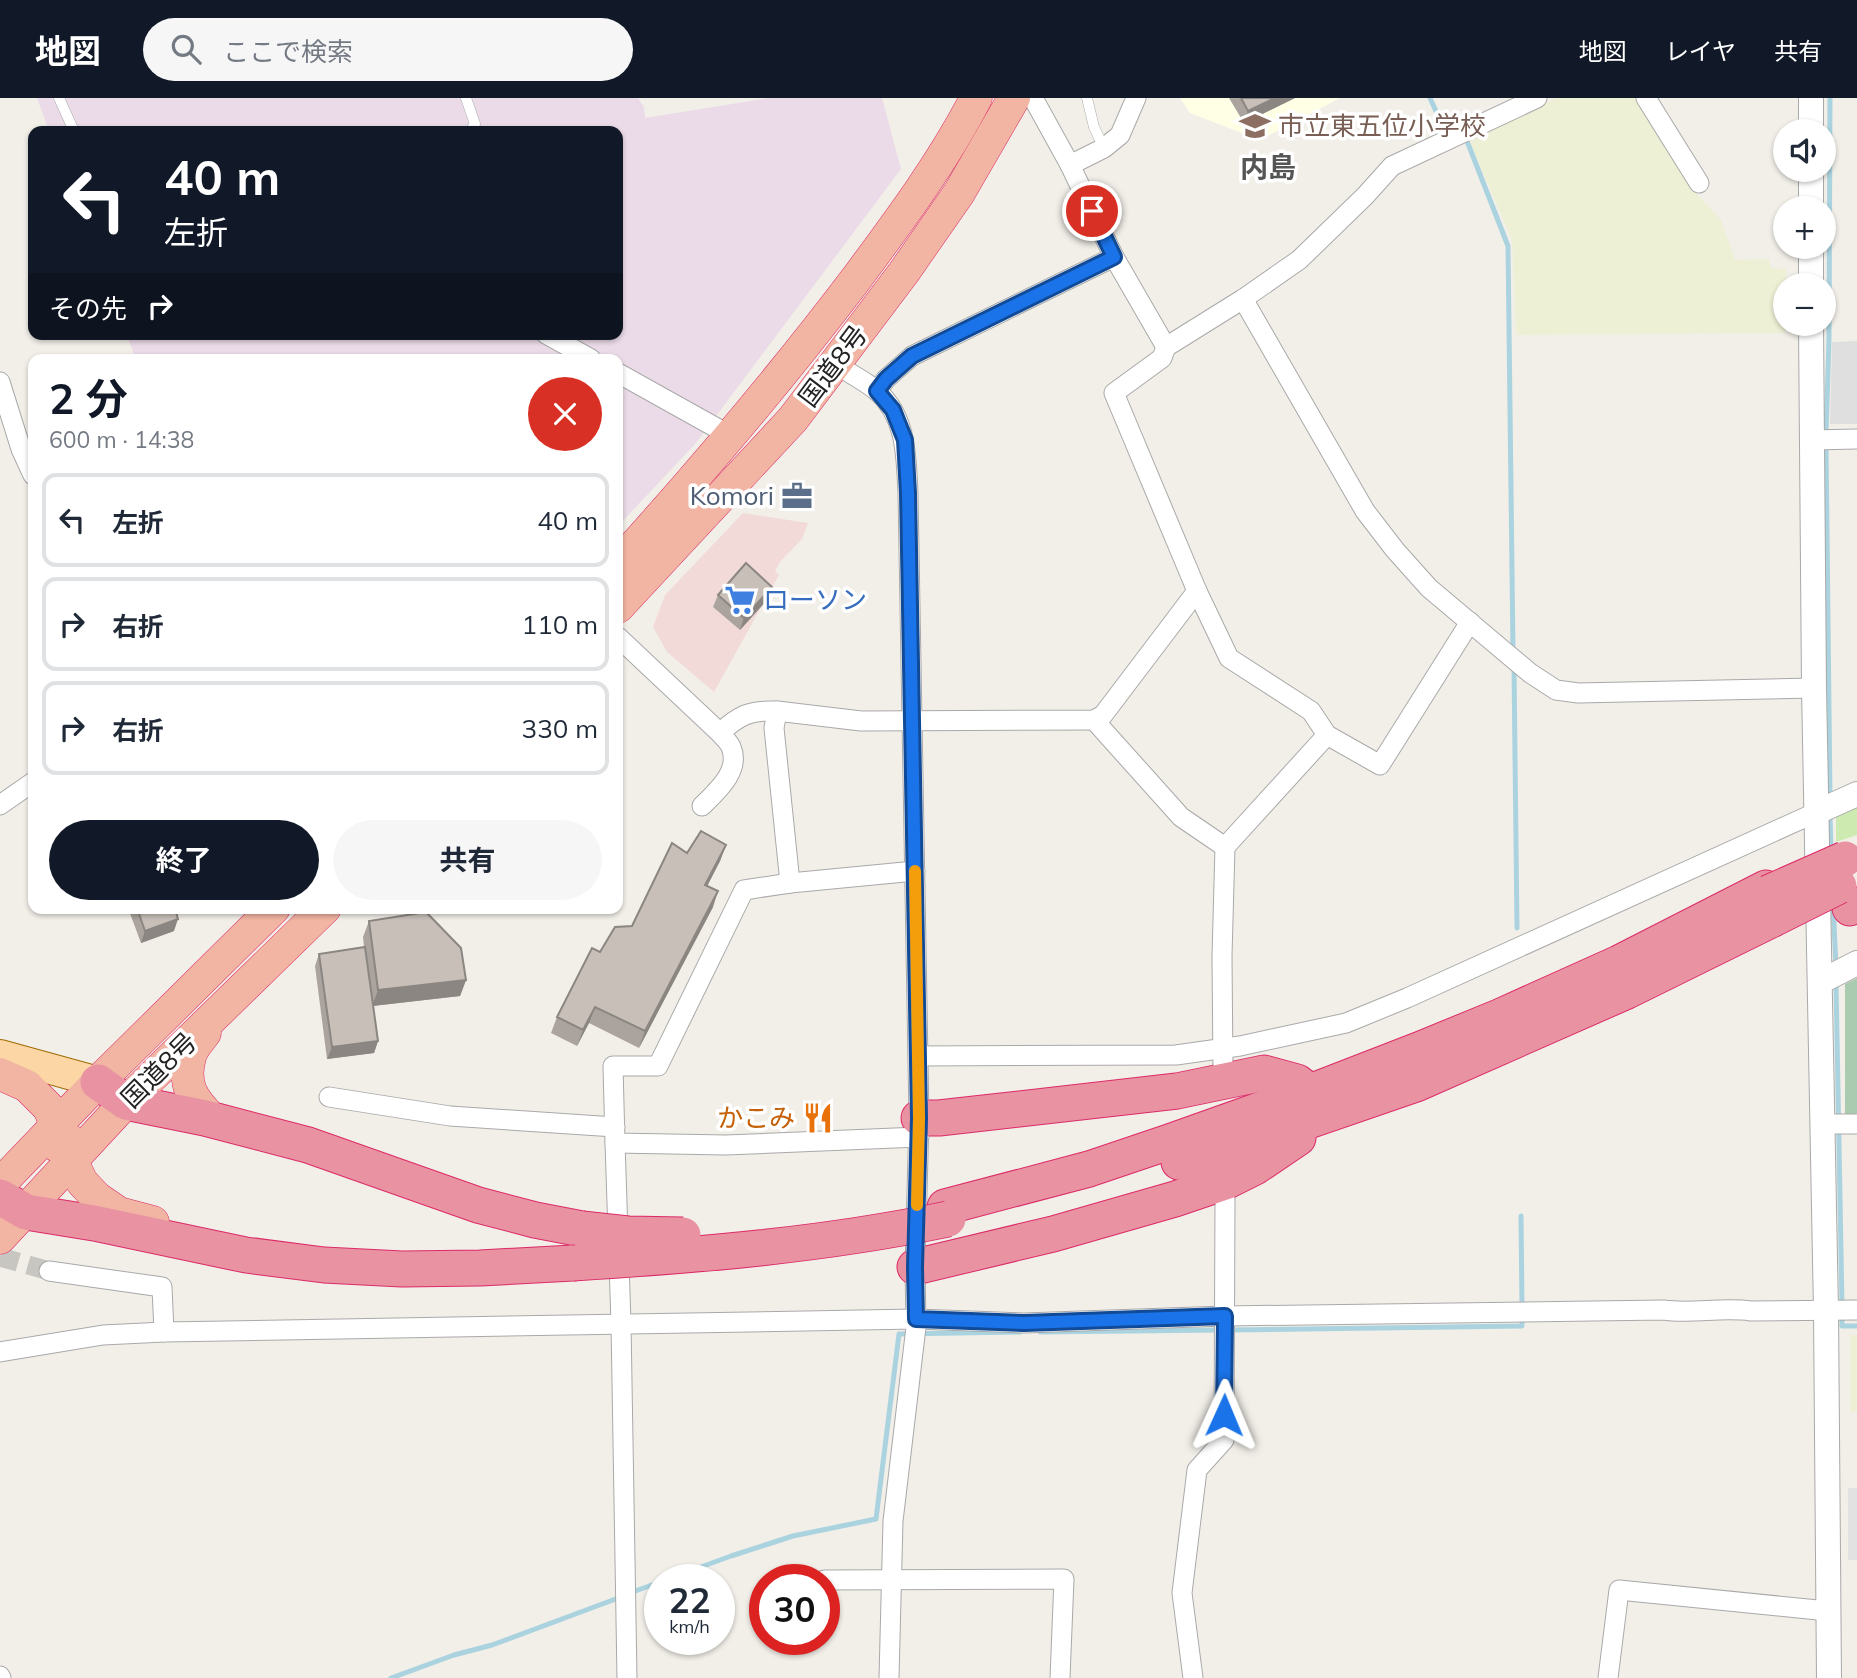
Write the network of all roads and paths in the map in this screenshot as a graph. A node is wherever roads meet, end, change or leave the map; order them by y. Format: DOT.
graph roads {
  1 [pos="58,98"];
  2 [pos="466,98"];
  3 [pos="976,98"];
  4 [pos="1014,98"];
  5 [pos="1033,98"];
  6 [pos="1087,98"];
  7 [pos="1136,98"];
  8 [pos="1537,98"];
  9 [pos="1646,98"];
  10 [pos="1811,98"];
  11 [pos="1811,119"];
  12 [pos="72,126"];
  13 [pos="474,126"];
  14 [pos="1104,148"];
  15 [pos="1070,165"];
  16 [pos="1699,183"];
  17 [pos="1114,257"];
  18 [pos="1243,299"];
  19 [pos="1811,336"];
  20 [pos="557,340"];
  21 [pos="1166,348"];
  22 [pos="582,354"];
  23 [pos="835,364"];
  24 [pos="623,376"];
  25 [pos="0,382"];
  26 [pos="877,391"];
  27 [pos="731,436"];
  28 [pos="1857,439"];
  29 [pos="1811,440"];
  30 [pos="28,464"];
  31 [pos="623,559"];
  32 [pos="1197,591"];
  33 [pos="623,602"];
  34 [pos="1470,622"];
  35 [pos="623,642"];
  36 [pos="1814,688"];
  37 [pos="776,711"];
  38 [pos="913,720"];
  39 [pos="1094,720"];
  40 [pos="720,733"];
  41 [pos="1327,735"];
  42 [pos="28,785"];
  43 [pos="1857,794"];
  44 [pos="0,805"];
  45 [pos="702,806"];
  46 [pos="1817,812"];
  47 [pos="1225,847"];
  48 [pos="915,871"];
  49 [pos="1851,874"];
  50 [pos="790,883"];
  51 [pos="1771,910"];
  52 [pos="268,914"];
  53 [pos="319,914"];
  54 [pos="1857,963"];
  55 [pos="1819,982"];
  56 [pos="222,1009"];
  57 [pos="1222,1049"];
  58 [pos="0,1055"];
  59 [pos="918,1056"];
  60 [pos="1223,1070"];
  61 [pos="0,1074"];
  62 [pos="1310,1092"];
  63 [pos="104,1093"];
  64 [pos="329,1097"];
  65 [pos="1366,1101"];
  66 [pos="213,1120"];
  67 [pos="1822,1124"];
  68 [pos="1857,1124"];
  69 [pos="56,1126"];
  70 [pos="919,1128"];
  71 [pos="615,1135"];
  72 [pos="72,1161"];
  73 [pos="0,1184"];
  74 [pos="1225,1198"];
  75 [pos="20,1203"];
  76 [pos="946,1213"];
  77 [pos="0,1238"];
  78 [pos="246,1255"];
  79 [pos="915,1267"];
  80 [pos="49,1271"];
  81 [pos="1857,1310"];
  82 [pos="1826,1311"];
  83 [pos="621,1323"];
  84 [pos="1225,1327"];
  85 [pos="915,1330"];
  86 [pos="164,1332"];
  87 [pos="0,1352"];
  88 [pos="840,1580"];
  89 [pos="891,1580"];
  90 [pos="1828,1611"];
  91 [pos="627,1678"];
  92 [pos="889,1678"];
  93 [pos="1060,1678"];
  94 [pos="1193,1678"];
  95 [pos="1608,1678"];
  96 [pos="1829,1678"];
  1 -- 12 [label="lane"];
  2 -- 13 [label="lane"];
  3 -- 27 [label="highway, 国道8号"];
  4 -- 23 [label="highway, 国道8号"];
  5 -- 15 [label="street"];
  6 -- 14 [label="lane"];
  7 -- 14 [label="street"];
  8 -- 18 [label="street"];
  9 -- 16 [label="street"];
  10 -- 11 [label="street"];
  14 -- 15 [label="street"];
  15 -- 17 [label="street"];
  17 -- 21 [label="street"];
  17 -- 26 [label="street"];
  18 -- 21 [label="street"];
  18 -- 34 [label="street"];
  19 -- 29 [label="street"];
  20 -- 22 [label="street"];
  21 -- 32 [label="street"];
  23 -- 26 [label="street"];
  23 -- 33 [label="highway, 国道8号"];
  24 -- 27 [label="street"];
  25 -- 30 [label="street"];
  26 -- 38 [label="street"];
  27 -- 31 [label="highway, 国道8号"];
  28 -- 29 [label="street"];
  29 -- 36 [label="street"];
  32 -- 39 [label="street"];
  32 -- 41 [label="street"];
  34 -- 36 [label="street"];
  34 -- 41 [label="street"];
  35 -- 40 [label="street"];
  36 -- 46 [label="street"];
  37 -- 38 [label="street"];
  37 -- 40 [label="street"];
  37 -- 50 [label="street"];
  38 -- 39 [label="street"];
  38 -- 48 [label="street"];
  39 -- 47 [label="street"];
  40 -- 45 [label="street"];
  41 -- 47 [label="street"];
  42 -- 44 [label="street"];
  43 -- 46 [label="street"];
  46 -- 55 [label="street"];
  46 -- 57 [label="street"];
  47 -- 57 [label="street"];
  48 -- 50 [label="street"];
  48 -- 59 [label="street"];
  49 -- 51 [label="highway"];
  49 -- 51 [label="highway"];
  50 -- 71 [label="street"];
  51 -- 62 [label="highway"];
  51 -- 65 [label="highway"];
  52 -- 63 [label="highway, 国道8号"];
  53 -- 56 [label="highway, 国道8号"];
  54 -- 55 [label="street"];
  55 -- 67 [label="street"];
  56 -- 63 [label="highway, 国道8号"];
  56 -- 66 [label="highway"];
  57 -- 59 [label="street"];
  57 -- 60 [label="street"];
  58 -- 63 [label="main road"];
  59 -- 70 [label="street"];
  61 -- 69 [label="highway"];
  62 -- 70 [label="highway"];
  62 -- 76 [label="highway"];
  63 -- 66 [label="highway"];
  63 -- 69 [label="highway, 国道8号"];
  63 -- 72 [label="highway, 国道8号"];
  64 -- 71 [label="street"];
  65 -- 76 [label="highway"];
  65 -- 79 [label="highway"];
  66 -- 76 [label="highway, bridge"];
  67 -- 68 [label="street"];
  67 -- 82 [label="street"];
  69 -- 73 [label="highway, 国道8号"];
  69 -- 75 [label="highway"];
  70 -- 71 [label="street"];
  70 -- 79 [label="street"];
  71 -- 83 [label="street"];
  72 -- 75 [label="highway, 国道8号"];
  72 -- 78 [label="highway"];
  74 -- 84 [label="street"];
  75 -- 77 [label="highway, 国道8号"];
  75 -- 78 [label="highway"];
  76 -- 78 [label="highway, bridge"];
  79 -- 85 [label="street"];
  80 -- 86 [label="street"];
  81 -- 82 [label="street"];
  82 -- 84 [label="street"];
  82 -- 90 [label="street"];
  83 -- 85 [label="street"];
  83 -- 86 [label="street"];
  83 -- 91 [label="street"];
  84 -- 85 [label="street"];
  84 -- 94 [label="street"];
  85 -- 89 [label="street"];
  86 -- 87 [label="street"];
  88 -- 89 [label="street"];
  89 -- 92 [label="street"];
  89 -- 93 [label="street"];
  90 -- 95 [label="street"];
  90 -- 96 [label="street"];
}
